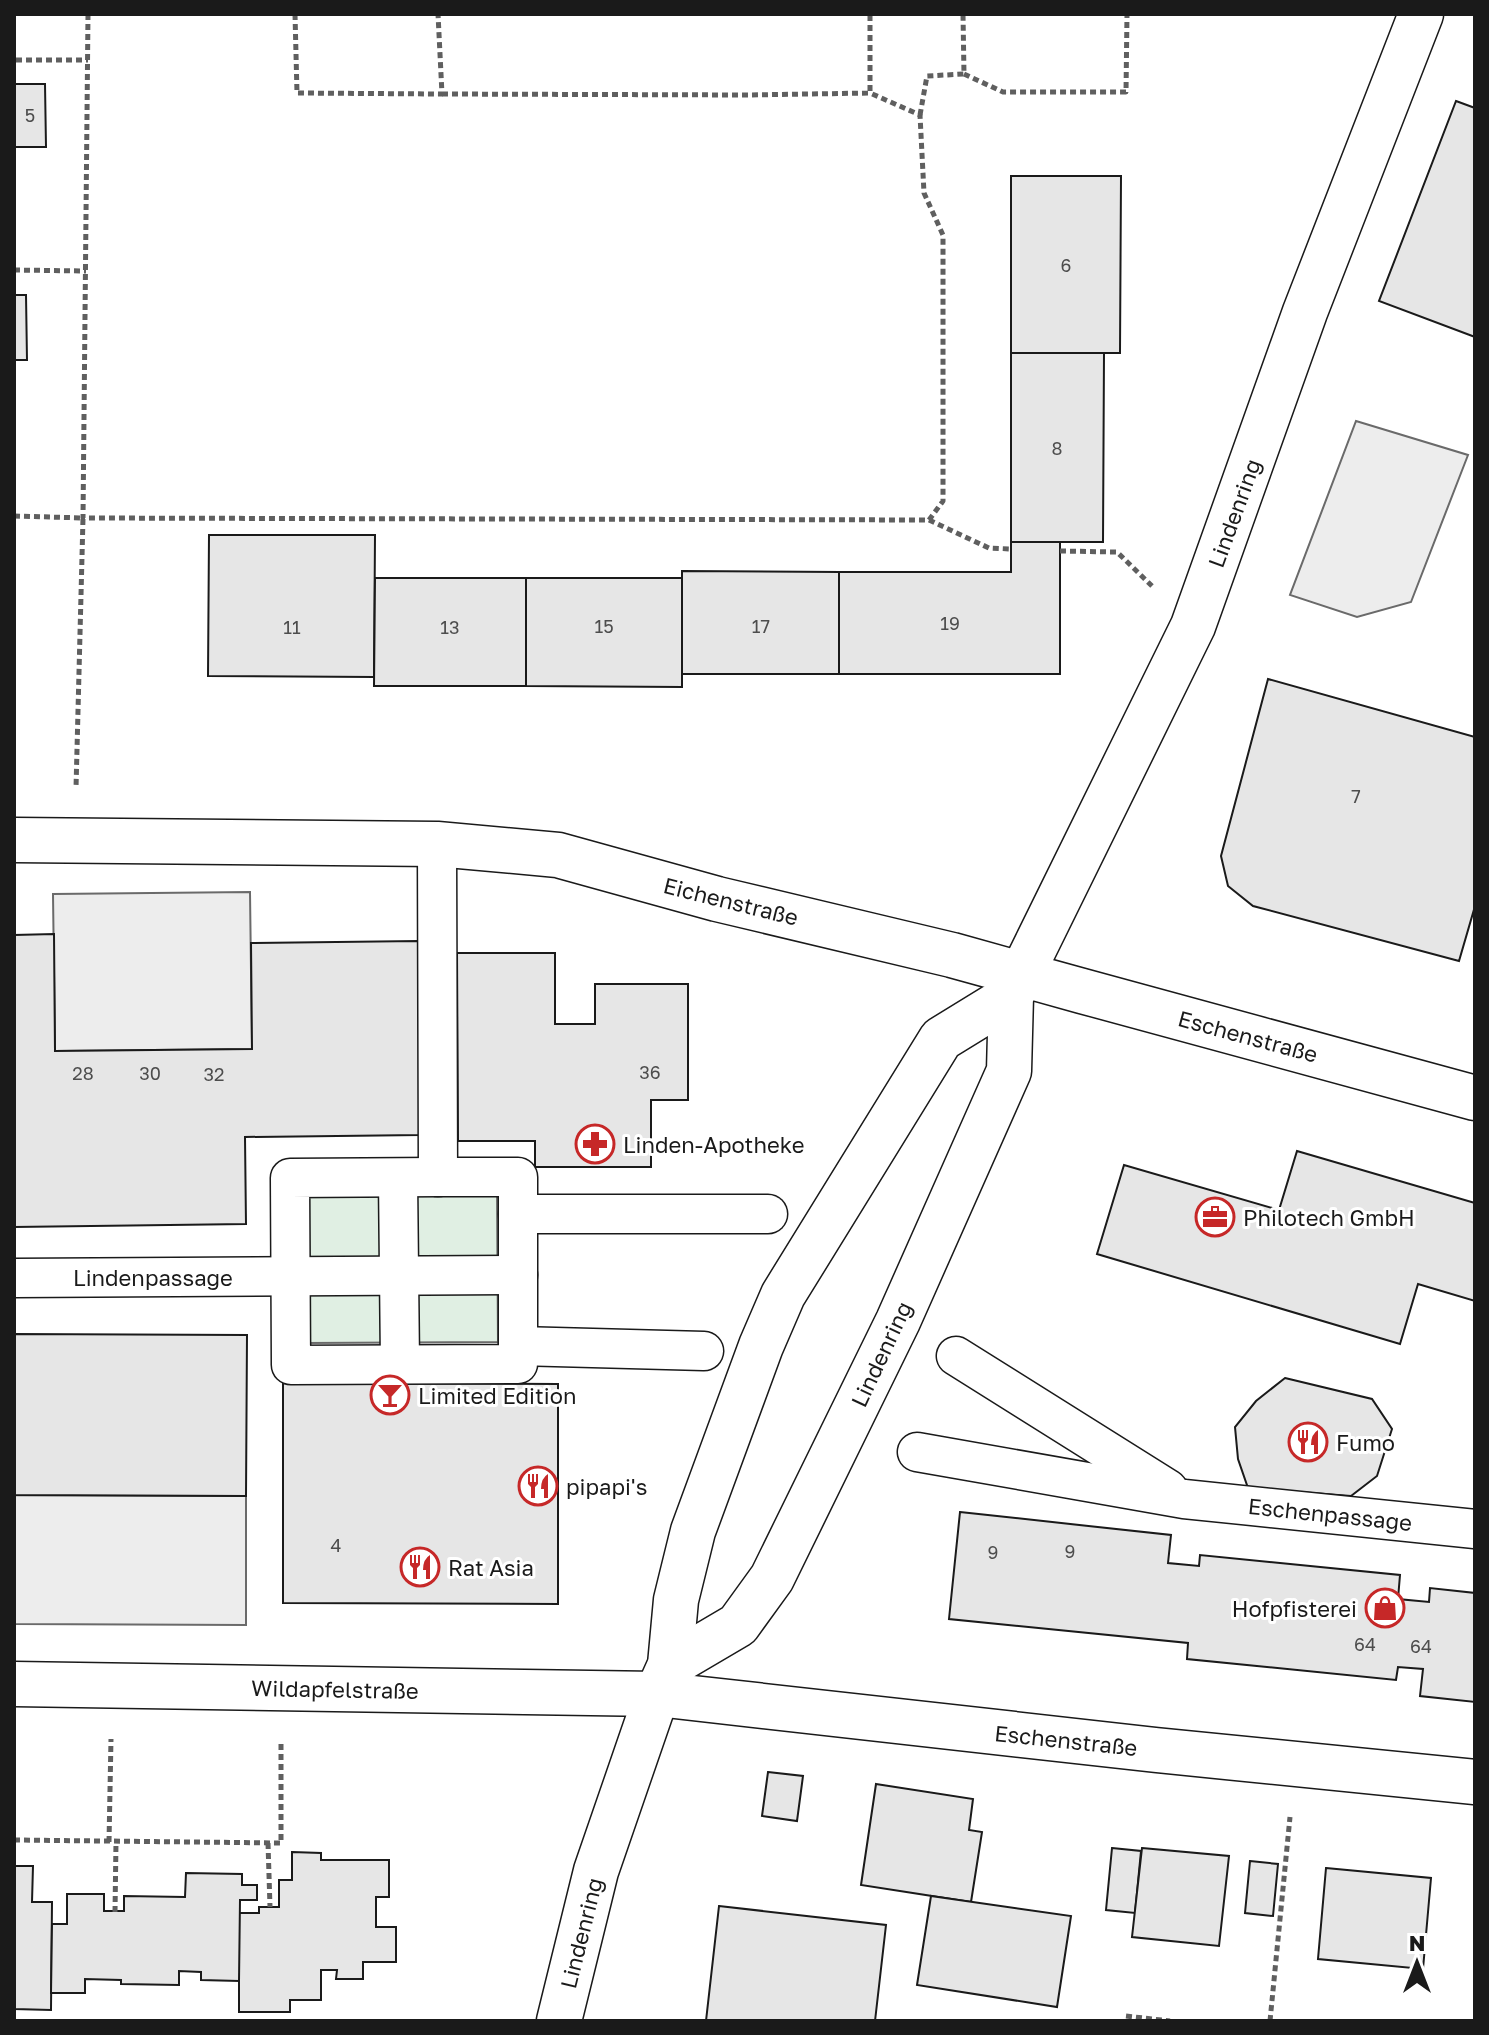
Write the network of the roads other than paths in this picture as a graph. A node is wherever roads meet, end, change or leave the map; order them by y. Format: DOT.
graph roads {
  1 [pos="1421,14"];
  2 [pos="14,840"];
  3 [pos="437,844"];
  4 [pos="1016,984"];
  5 [pos="1475,1098"];
  6 [pos="438,1177"];
  7 [pos="398,1178"];
  8 [pos="518,1214"];
  9 [pos="768,1214"];
  10 [pos="518,1275"];
  11 [pos="291,1276"];
  12 [pos="400,1276"];
  13 [pos="14,1278"];
  14 [pos="518,1346"];
  15 [pos="704,1351"];
  16 [pos="956,1356"];
  17 [pos="400,1364"];
  18 [pos="917,1452"];
  19 [pos="1184,1499"];
  20 [pos="1475,1529"];
  21 [pos="663,1679"];
  22 [pos="14,1684"];
  23 [pos="1475,1782"];
  24 [pos="559,2021"];
  1 -- 4 [label="street, Lindenring"];
  2 -- 3 [label="street, Eichenstraße"];
  3 -- 4 [label="street, Eichenstraße"];
  3 -- 6 [label="street"];
  4 -- 5 [label="street, Eschenstraße"];
  4 -- 21 [label="street, Lindenring"];
  4 -- 21 [label="street, Lindenring"];
  6 -- 7 [label="street"];
  6 -- 8 [label="street"];
  7 -- 11 [label="street"];
  7 -- 12 [label="street"];
  8 -- 9 [label="street"];
  8 -- 10 [label="street"];
  10 -- 12 [label="street, Lindenpassage"];
  10 -- 14 [label="street"];
  11 -- 12 [label="street, Lindenpassage"];
  11 -- 13 [label="street, Lindenpassage"];
  11 -- 17 [label="street"];
  12 -- 17 [label="street"];
  14 -- 15 [label="street"];
  14 -- 17 [label="street"];
  16 -- 19 [label="street, Eschenpassage"];
  18 -- 19 [label="street, Eschenpassage"];
  19 -- 20 [label="street, Eschenpassage"];
  21 -- 22 [label="street, Wildapfelstraße"];
  21 -- 23 [label="street, Eschenstraße"];
  21 -- 24 [label="street, Lindenring"];
}
